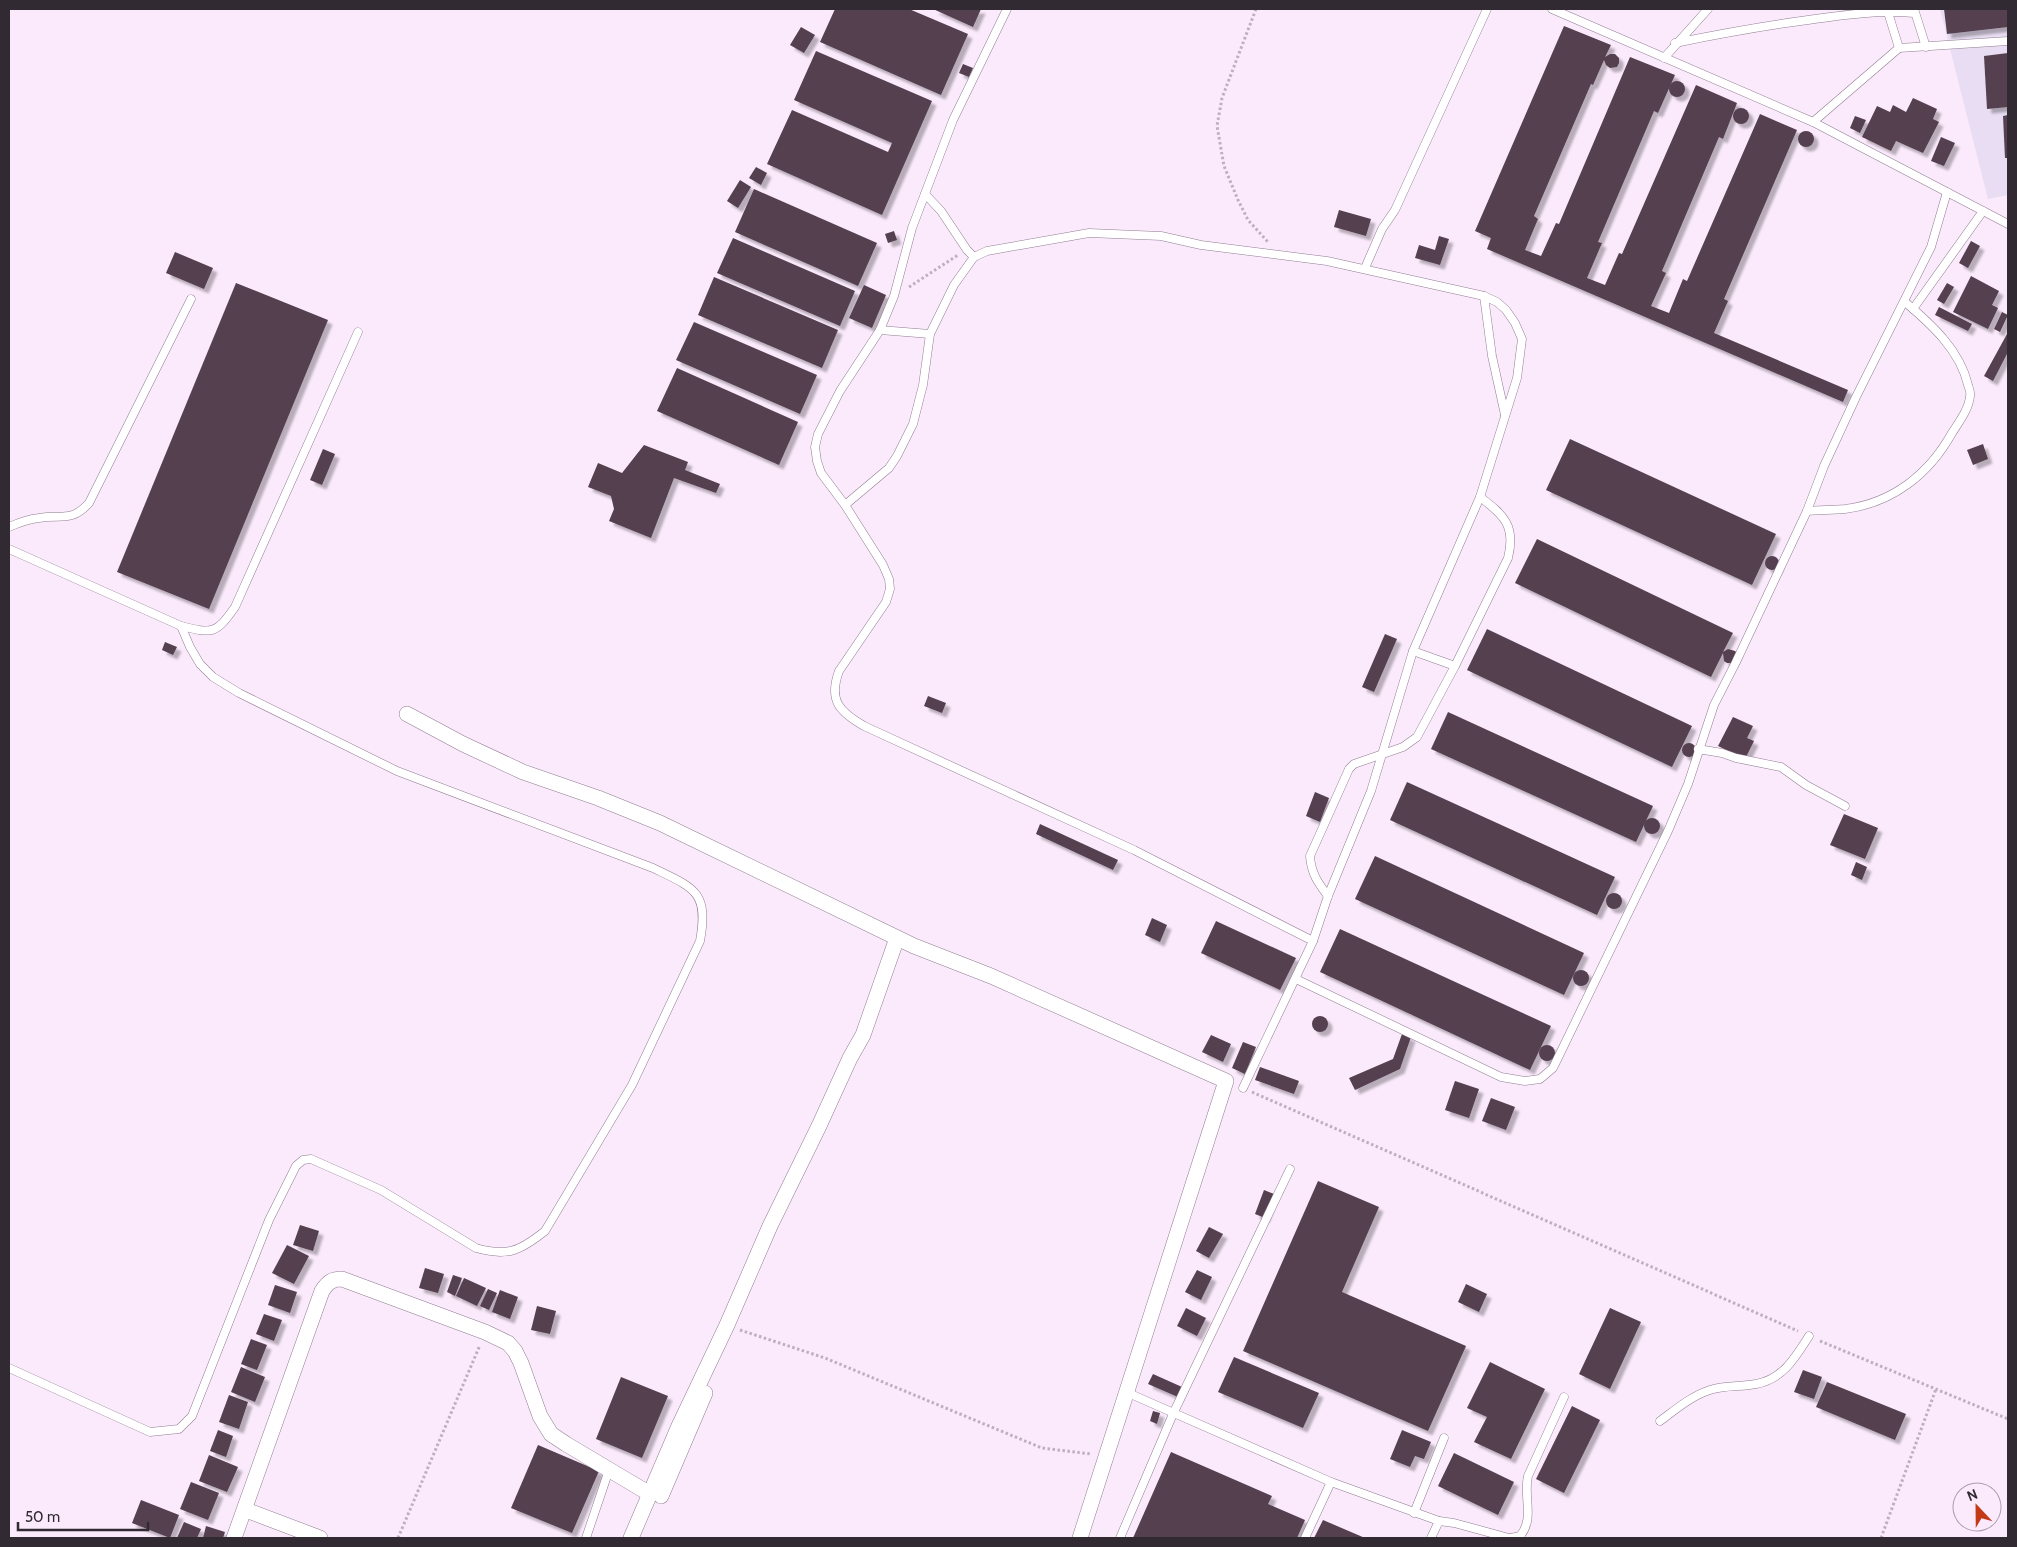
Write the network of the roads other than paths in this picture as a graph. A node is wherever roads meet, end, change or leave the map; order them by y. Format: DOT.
graph roads {
  1 [pos="1007,9"];
  2 [pos="1487,9"];
  3 [pos="1552,9"];
  4 [pos="1708,9"];
  5 [pos="1887,10"];
  6 [pos="1914,11"];
  7 [pos="2008,41"];
  8 [pos="1675,44"];
  9 [pos="1926,47"];
  10 [pos="1899,48"];
  11 [pos="1664,58"];
  12 [pos="1813,122"];
  13 [pos="1948,192"];
  14 [pos="925,194"];
  15 [pos="1983,211"];
  16 [pos="2008,224"];
  17 [pos="974,256"];
  18 [pos="1365,268"];
  19 [pos="1484,296"];
  20 [pos="191,299"];
  21 [pos="1905,302"];
  22 [pos="1914,309"];
  23 [pos="880,330"];
  24 [pos="358,332"];
  25 [pos="930,334"];
  26 [pos="1505,417"];
  27 [pos="1480,497"];
  28 [pos="845,505"];
  29 [pos="1807,511"];
  30 [pos="9,527"];
  31 [pos="9,549"];
  32 [pos="181,626"];
  33 [pos="1413,651"];
  34 [pos="1455,666"];
  35 [pos="407,714"];
  36 [pos="1698,749"];
  37 [pos="1382,755"];
  38 [pos="1845,806"];
  39 [pos="1328,896"];
  40 [pos="896,938"];
  41 [pos="1313,941"];
  42 [pos="1296,980"];
  43 [pos="1243,1088"];
  44 [pos="1290,1169"];
  45 [pos="1809,1336"];
  46 [pos="9,1368"];
  47 [pos="1126,1392"];
  48 [pos="1564,1397"];
  49 [pos="1173,1414"];
  50 [pos="1660,1421"];
  51 [pos="684,1428"];
  52 [pos="1444,1438"];
  53 [pos="609,1470"];
  54 [pos="1331,1482"];
  55 [pos="650,1494"];
  56 [pos="246,1510"];
  57 [pos="1414,1512"];
  58 [pos="1438,1521"];
  59 [pos="234,1538"];
  60 [pos="320,1538"];
  61 [pos="586,1538"];
  62 [pos="631,1538"];
  63 [pos="642,1538"];
  64 [pos="1080,1538"];
  65 [pos="1120,1538"];
  66 [pos="1305,1538"];
  67 [pos="1431,1538"];
  68 [pos="1510,1538"];
  1 -- 14 [label="lane"];
  2 -- 18 [label="lane"];
  3 -- 11 [label="lane"];
  4 -- 8 [label="lane"];
  5 -- 6 [label="lane"];
  5 -- 8 [label="lane"];
  5 -- 10 [label="lane"];
  6 -- 9 [label="lane"];
  7 -- 9 [label="lane"];
  8 -- 11 [label="lane"];
  9 -- 10 [label="lane"];
  10 -- 12 [label="lane"];
  11 -- 12 [label="lane"];
  12 -- 13 [label="lane"];
  13 -- 15 [label="lane"];
  13 -- 21 [label="lane"];
  14 -- 17 [label="lane"];
  14 -- 23 [label="lane"];
  15 -- 16 [label="lane"];
  15 -- 22 [label="lane"];
  17 -- 18 [label="lane"];
  17 -- 25 [label="lane"];
  18 -- 19 [label="lane"];
  19 -- 26 [label="lane"];
  19 -- 26 [label="lane"];
  20 -- 30 [label="lane"];
  21 -- 22 [label="lane"];
  21 -- 29 [label="lane"];
  22 -- 29 [label="lane"];
  23 -- 25 [label="lane"];
  23 -- 28 [label="lane"];
  24 -- 32 [label="lane"];
  25 -- 28 [label="lane"];
  26 -- 27 [label="lane"];
  27 -- 33 [label="lane"];
  27 -- 34 [label="lane"];
  28 -- 41 [label="lane"];
  29 -- 36 [label="lane"];
  31 -- 32 [label="lane"];
  32 -- 46 [label="lane"];
  33 -- 34 [label="lane"];
  33 -- 37 [label="lane"];
  34 -- 37 [label="lane"];
  35 -- 40 [label="street"];
  36 -- 38 [label="lane"];
  36 -- 42 [label="lane"];
  37 -- 39 [label="lane"];
  37 -- 39 [label="lane"];
  39 -- 41 [label="lane"];
  40 -- 47 [label="street"];
  40 -- 51 [label="street"];
  41 -- 42 [label="lane"];
  42 -- 43 [label="lane"];
  44 -- 49 [label="lane"];
  45 -- 50 [label="lane"];
  47 -- 49 [label="lane"];
  47 -- 64 [label="street"];
  48 -- 68 [label="lane"];
  49 -- 54 [label="lane"];
  49 -- 65 [label="lane"];
  51 -- 55 [label="street"];
  51 -- 63 [label="street"];
  52 -- 57 [label="lane"];
  53 -- 55 [label="street"];
  53 -- 56 [label="street"];
  53 -- 61 [label="lane"];
  54 -- 57 [label="lane"];
  54 -- 66 [label="lane"];
  55 -- 62 [label="street"];
  56 -- 59 [label="street"];
  56 -- 60 [label="street"];
  57 -- 58 [label="lane"];
  58 -- 67 [label="lane"];
  58 -- 68 [label="lane"];
}
